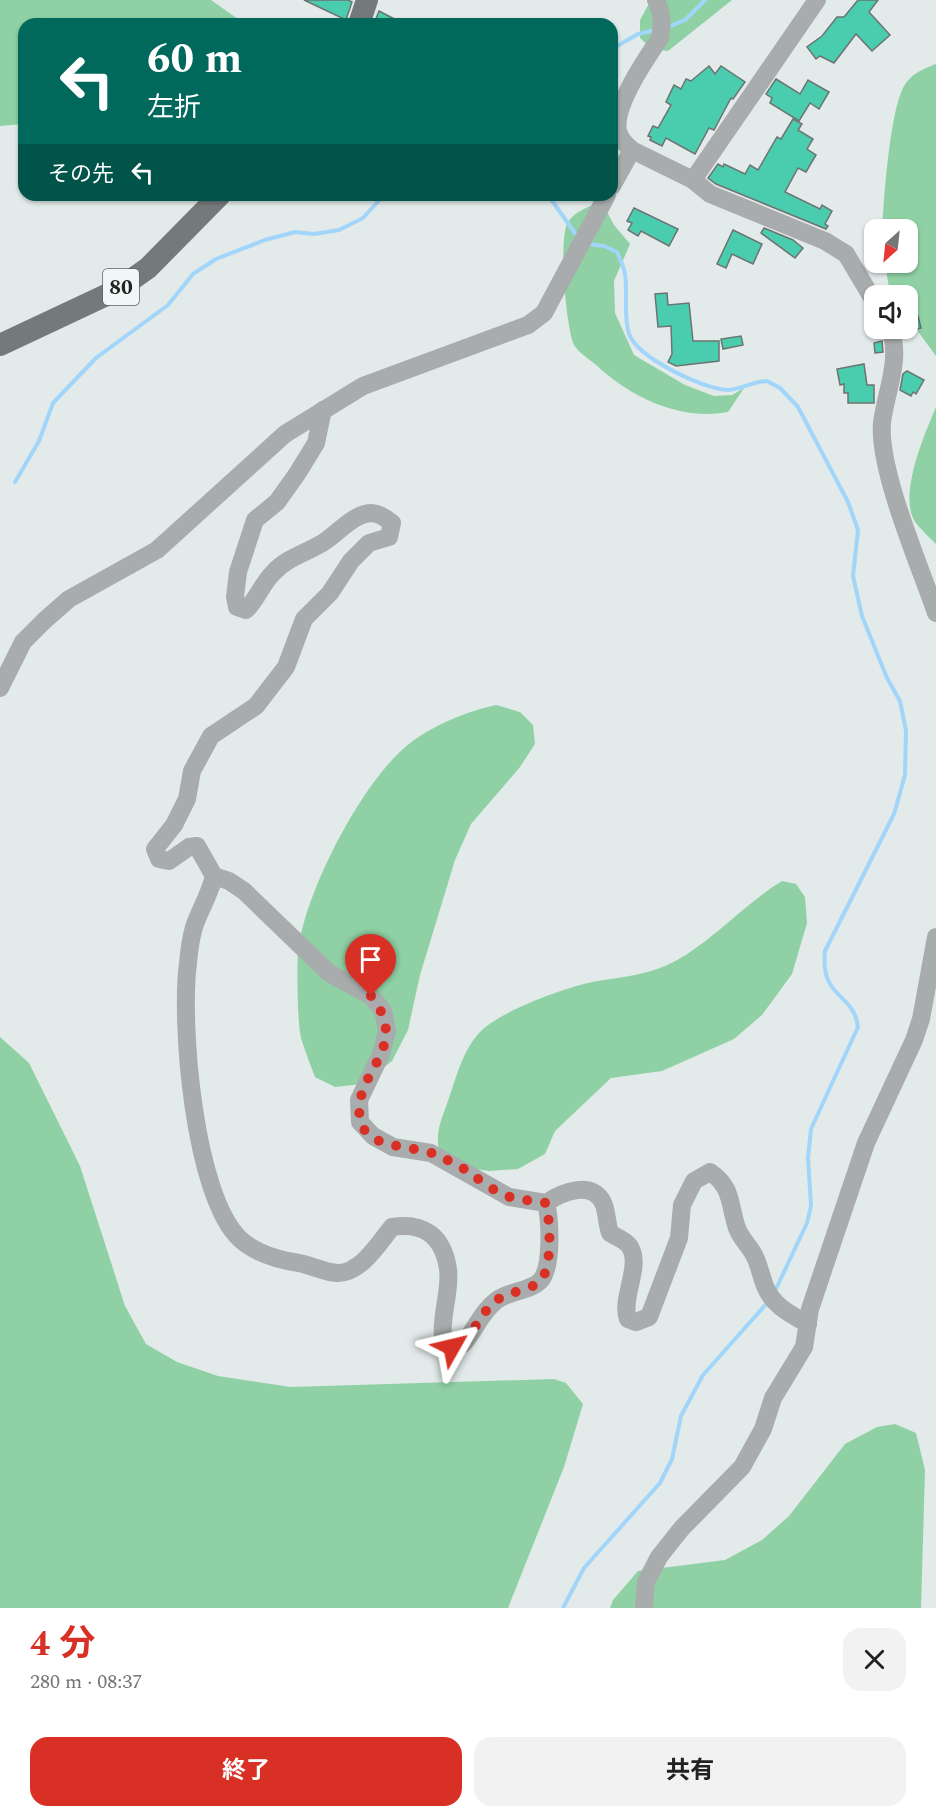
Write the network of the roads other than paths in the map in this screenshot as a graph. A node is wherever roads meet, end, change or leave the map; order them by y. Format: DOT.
graph roads {
  1 [pos="367,0"];
  2 [pos="656,0"];
  3 [pos="817,0"];
  4 [pos="361,18"];
  5 [pos="632,150"];
  6 [pos="618,175"];
  7 [pos="693,180"];
  8 [pos="214,201"];
  9 [pos="604,201"];
  10 [pos="866,285"];
  11 [pos="892,339"];
  12 [pos="0,345"];
  13 [pos="323,410"];
  14 [pos="936,613"];
  15 [pos="0,688"];
  16 [pos="214,876"];
  17 [pos="936,937"];
  18 [pos="546,1203"];
  19 [pos="808,1324"];
  20 [pos="644,1608"];
  1 -- 4 [label="main road"];
  2 -- 5 [label="street"];
  3 -- 7 [label="street"];
  5 -- 6 [label="street"];
  5 -- 7 [label="street"];
  7 -- 10 [label="street"];
  8 -- 12 [label="main road, 80"];
  9 -- 13 [label="street"];
  11 -- 14 [label="street"];
  13 -- 15 [label="street"];
  13 -- 16 [label="street"];
  16 -- 18 [label="street"];
  16 -- 18 [label="street"];
  17 -- 19 [label="street"];
  18 -- 19 [label="street"];
  19 -- 20 [label="street"];
}
